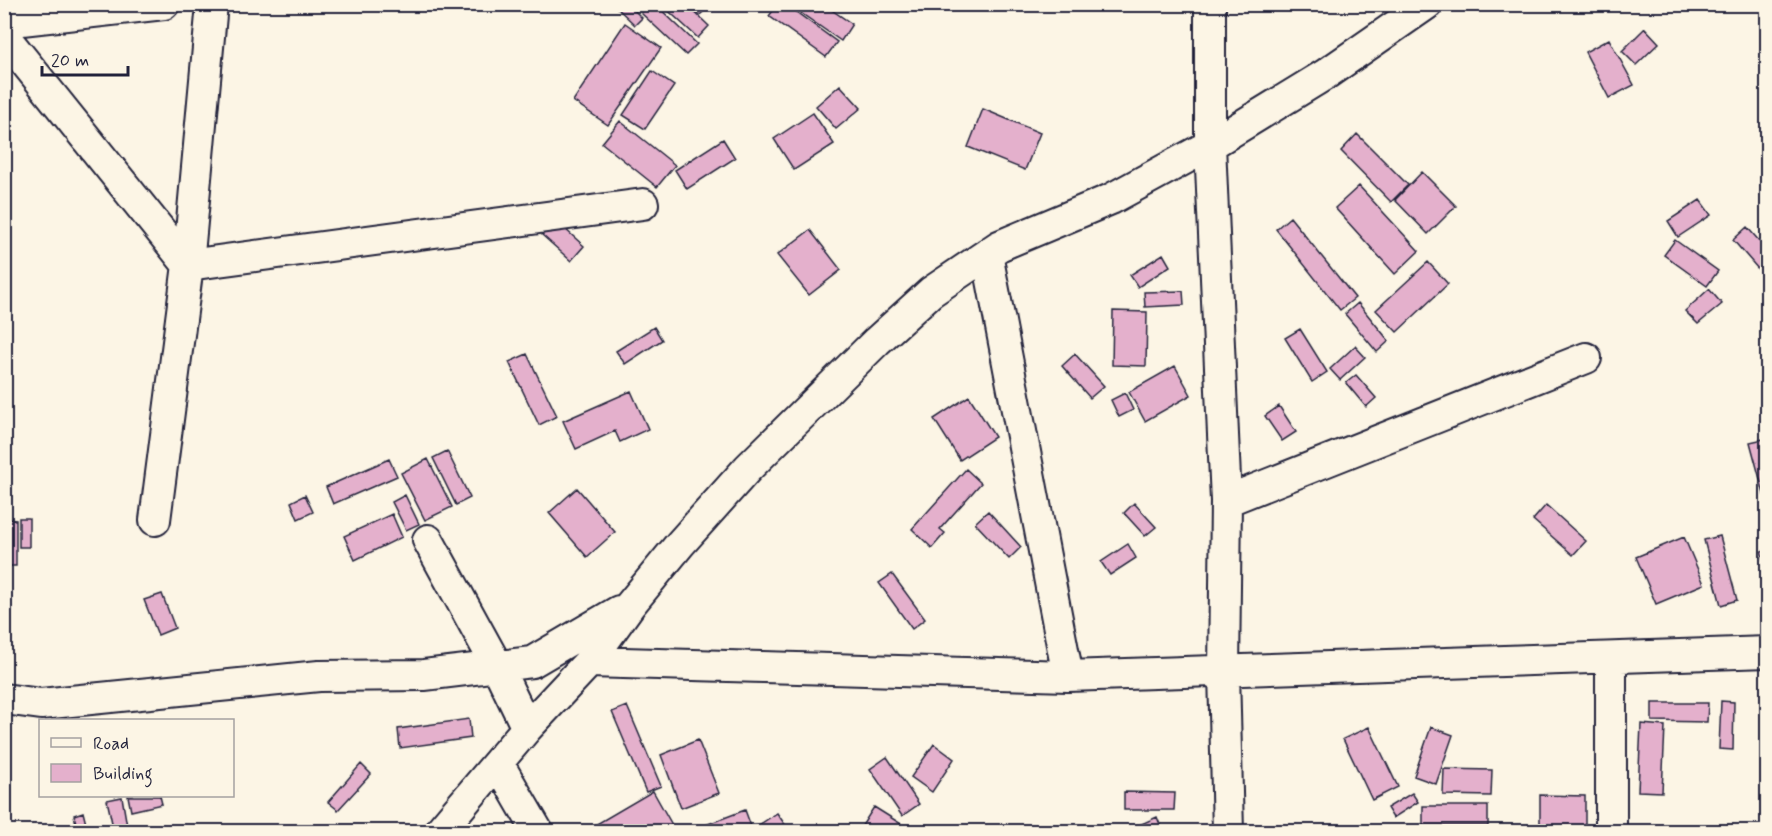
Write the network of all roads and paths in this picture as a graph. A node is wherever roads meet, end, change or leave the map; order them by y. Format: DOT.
graph roads {
  1 [pos="164,4"];
  2 [pos="212,4"];
  3 [pos="1210,4"];
  4 [pos="1427,4"];
  5 [pos="4,22"];
  6 [pos="4,36"];
  7 [pos="1210,145"];
  8 [pos="643,204"];
  9 [pos="987,254"];
  10 [pos="188,265"];
  11 [pos="1586,358"];
  12 [pos="1226,501"];
  13 [pos="155,520"];
  14 [pos="428,540"];
  15 [pos="630,605"];
  16 [pos="1767,652"];
  17 [pos="1611,658"];
  18 [pos="589,662"];
  19 [pos="497,666"];
  20 [pos="1224,672"];
  21 [pos="1068,676"];
  22 [pos="4,699"];
  23 [pos="527,728"];
  24 [pos="498,763"];
  25 [pos="439,831"];
  26 [pos="538,831"];
  27 [pos="1228,831"];
  28 [pos="1611,831"];
  1 -- 5 [label="street"];
  2 -- 10 [label="street"];
  3 -- 7 [label="street"];
  4 -- 7 [label="street"];
  6 -- 10 [label="street"];
  7 -- 9 [label="street"];
  7 -- 12 [label="street"];
  8 -- 10 [label="street"];
  9 -- 15 [label="street"];
  9 -- 21 [label="street"];
  10 -- 13 [label="street"];
  11 -- 12 [label="street"];
  12 -- 20 [label="street"];
  14 -- 19 [label="street"];
  15 -- 18 [label="street"];
  15 -- 19 [label="street"];
  16 -- 17 [label="street"];
  17 -- 20 [label="street"];
  17 -- 28 [label="street"];
  18 -- 21 [label="street"];
  18 -- 23 [label="street"];
  19 -- 22 [label="street"];
  19 -- 23 [label="street"];
  20 -- 21 [label="street"];
  20 -- 27 [label="street"];
  23 -- 24 [label="street"];
  24 -- 25 [label="street"];
  24 -- 26 [label="street"];
}
